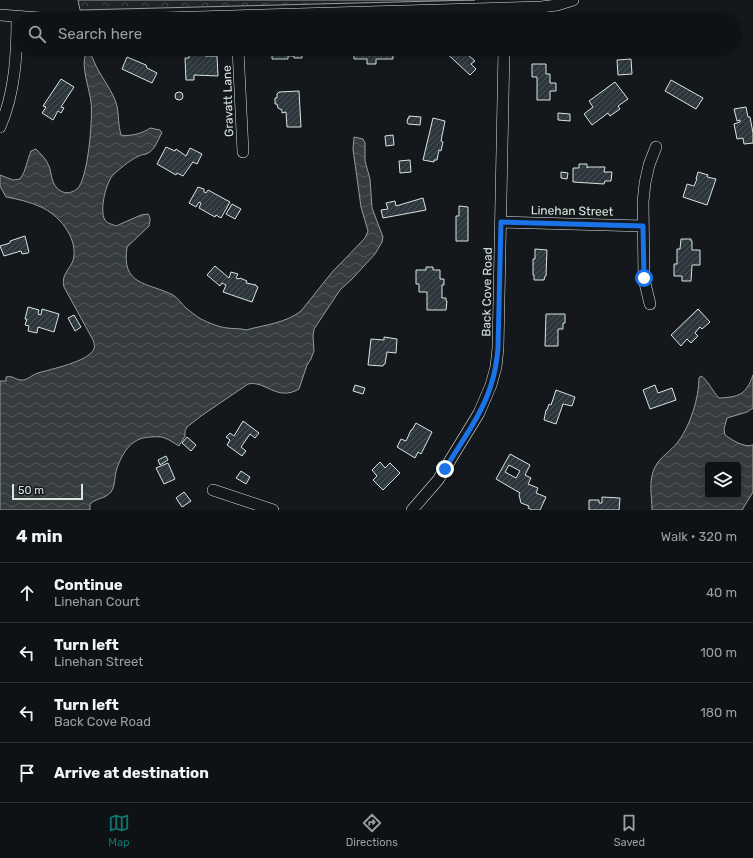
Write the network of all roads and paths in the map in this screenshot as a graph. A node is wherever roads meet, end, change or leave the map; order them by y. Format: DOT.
graph roads {
  1 [pos="573,0"];
  2 [pos="511,12"];
  3 [pos="0,15"];
  4 [pos="12,16"];
  5 [pos="16,56"];
  6 [pos="238,56"];
  7 [pos="504,56"];
  8 [pos="0,127"];
  9 [pos="656,147"];
  10 [pos="243,152"];
  11 [pos="501,222"];
  12 [pos="643,226"];
  13 [pos="650,304"];
  14 [pos="214,490"];
  15 [pos="273,510"];
  16 [pos="412,510"];
  1 -- 2 [label="street"];
  3 -- 4 [label="street"];
  5 -- 8 [label="street"];
  6 -- 10 [label="street, Gravatt Lane"];
  7 -- 11 [label="street, Back Cove Road"];
  9 -- 12 [label="street"];
  11 -- 12 [label="street, Linehan Street"];
  11 -- 16 [label="street, Back Cove Road"];
  12 -- 13 [label="street"];
  14 -- 15 [label="street"];
}
